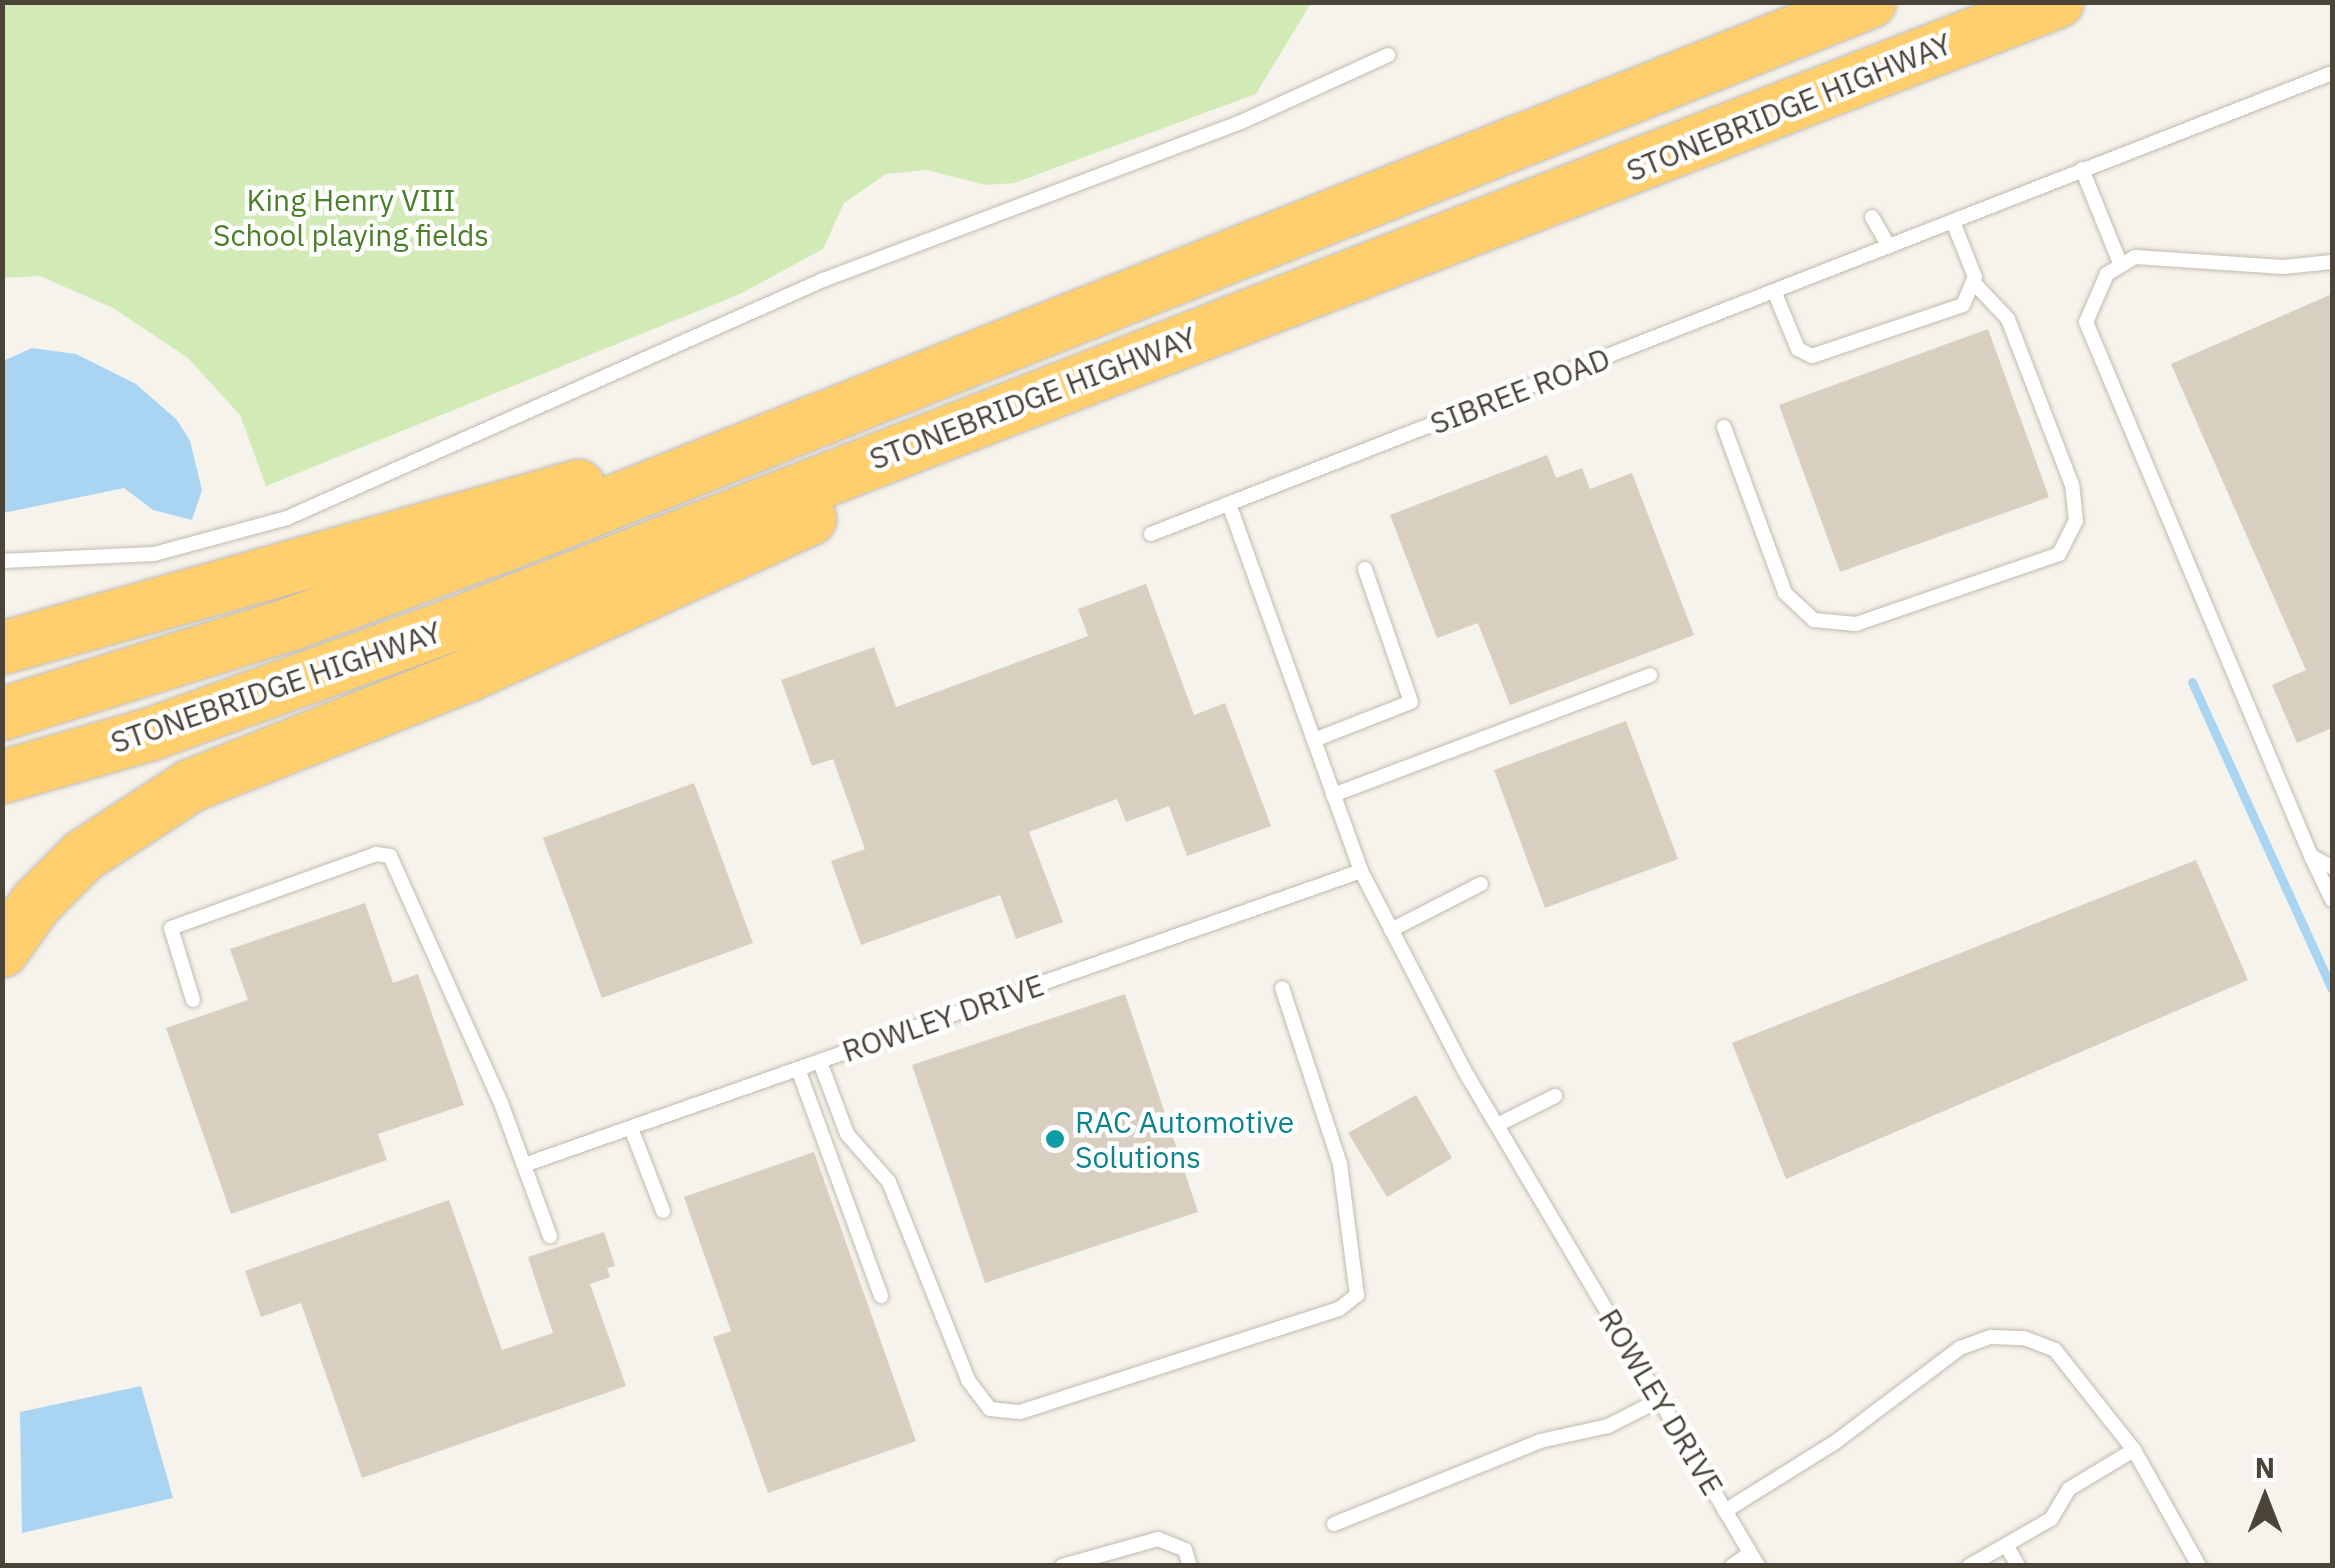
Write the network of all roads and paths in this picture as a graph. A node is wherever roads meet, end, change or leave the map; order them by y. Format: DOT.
graph roads {
  1 [pos="1870,2"];
  2 [pos="2057,2"];
  3 [pos="1388,55"];
  4 [pos="2332,73"];
  5 [pos="2082,169"];
  6 [pos="1872,217"];
  7 [pos="1953,222"];
  8 [pos="1890,246"];
  9 [pos="2332,262"];
  10 [pos="2120,263"];
  11 [pos="1976,285"];
  12 [pos="1774,291"];
  13 [pos="988,415"];
  14 [pos="1724,427"];
  15 [pos="750,445"];
  16 [pos="1229,504"];
  17 [pos="1151,534"];
  18 [pos="2,561"];
  19 [pos="1366,570"];
  20 [pos="2,648"];
  21 [pos="1650,675"];
  22 [pos="2,714"];
  23 [pos="1314,740"];
  24 [pos="2,776"];
  25 [pos="1333,795"];
  26 [pos="2311,856"];
  27 [pos="2332,867"];
  28 [pos="1361,871"];
  29 [pos="1481,884"];
  30 [pos="2332,900"];
  31 [pos="1392,930"];
  32 [pos="2,950"];
  33 [pos="1282,988"];
  34 [pos="193,1000"];
  35 [pos="820,1062"];
  36 [pos="798,1069"];
  37 [pos="1555,1096"];
  38 [pos="1496,1124"];
  39 [pos="631,1128"];
  40 [pos="524,1166"];
  41 [pos="663,1212"];
  42 [pos="550,1236"];
  43 [pos="881,1296"];
  44 [pos="1659,1400"];
  45 [pos="2134,1450"];
  46 [pos="1725,1511"];
  47 [pos="1334,1524"];
  48 [pos="2006,1545"];
  49 [pos="1754,1559"];
  50 [pos="1062,1566"];
  51 [pos="1190,1566"];
  52 [pos="1732,1566"];
  53 [pos="1969,1566"];
  54 [pos="2018,1566"];
  55 [pos="2200,1566"];
  1 -- 15 [label="highway, STONEBRIDGE HIGHWAY"];
  2 -- 13 [label="highway, STONEBRIDGE HIGHWAY"];
  3 -- 18 [label="lane"];
  4 -- 5 [label="lane, SIBREE ROAD"];
  5 -- 7 [label="lane, SIBREE ROAD"];
  5 -- 10 [label="lane"];
  6 -- 8 [label="lane"];
  7 -- 8 [label="lane, SIBREE ROAD"];
  7 -- 11 [label="lane"];
  8 -- 12 [label="lane, SIBREE ROAD"];
  9 -- 10 [label="lane"];
  10 -- 26 [label="lane"];
  11 -- 12 [label="lane"];
  11 -- 14 [label="lane"];
  12 -- 16 [label="lane, SIBREE ROAD"];
  13 -- 24 [label="highway, STONEBRIDGE HIGHWAY"];
  13 -- 32 [label="highway"];
  15 -- 20 [label="highway"];
  15 -- 22 [label="highway, STONEBRIDGE HIGHWAY"];
  16 -- 17 [label="lane, SIBREE ROAD"];
  16 -- 23 [label="lane, ROWLEY DRIVE"];
  19 -- 23 [label="lane"];
  21 -- 25 [label="lane"];
  23 -- 25 [label="lane, ROWLEY DRIVE"];
  25 -- 28 [label="lane, ROWLEY DRIVE"];
  26 -- 27 [label="lane"];
  26 -- 30 [label="lane"];
  28 -- 31 [label="lane, ROWLEY DRIVE"];
  28 -- 35 [label="lane, ROWLEY DRIVE"];
  29 -- 31 [label="lane"];
  31 -- 38 [label="lane, ROWLEY DRIVE"];
  33 -- 35 [label="lane"];
  34 -- 40 [label="lane"];
  35 -- 36 [label="lane, ROWLEY DRIVE"];
  36 -- 39 [label="lane, ROWLEY DRIVE"];
  36 -- 43 [label="lane"];
  37 -- 38 [label="lane"];
  38 -- 44 [label="lane, ROWLEY DRIVE"];
  39 -- 40 [label="lane, ROWLEY DRIVE"];
  39 -- 41 [label="lane"];
  40 -- 42 [label="lane"];
  44 -- 46 [label="lane, ROWLEY DRIVE"];
  44 -- 47 [label="lane"];
  45 -- 46 [label="lane"];
  45 -- 48 [label="lane"];
  45 -- 55 [label="lane"];
  46 -- 49 [label="lane, ROWLEY DRIVE"];
  48 -- 53 [label="lane"];
  48 -- 54 [label="lane"];
  49 -- 52 [label="lane"];
  50 -- 51 [label="lane"];
}
